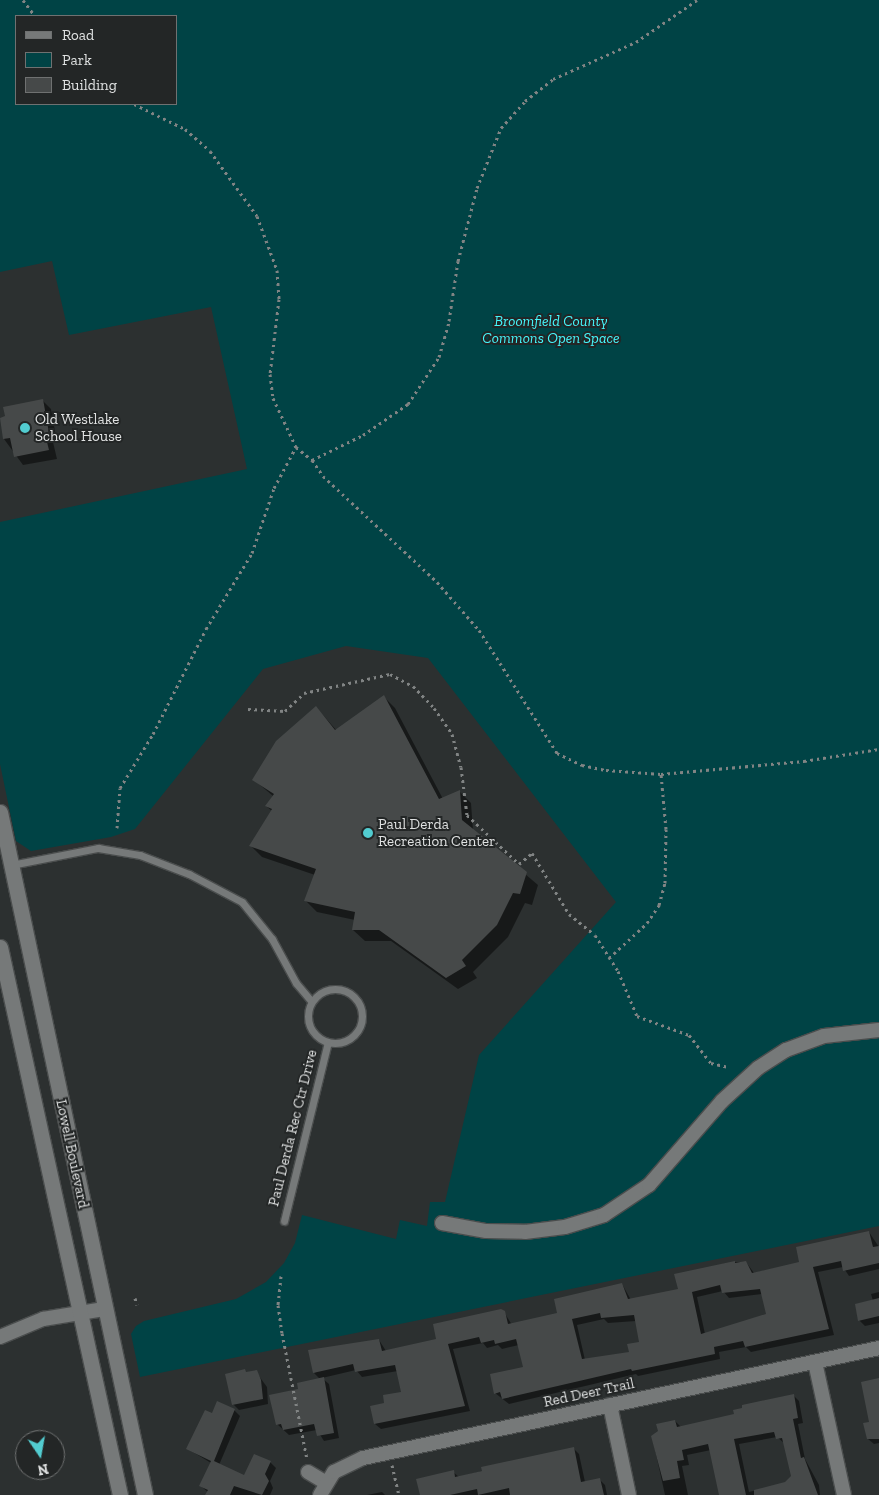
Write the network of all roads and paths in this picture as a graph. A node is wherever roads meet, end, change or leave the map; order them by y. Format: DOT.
graph roads {
  1 [pos="23,0"];
  2 [pos="697,0"];
  3 [pos="34,15"];
  4 [pos="136,105"];
  5 [pos="296,447"];
  6 [pos="312,460"];
  7 [pos="248,709"];
  8 [pos="879,749"];
  9 [pos="661,774"];
  10 [pos="0,812"];
  11 [pos="117,828"];
  12 [pos="5,866"];
  13 [pos="0,947"];
  14 [pos="609,958"];
  15 [pos="311,1001"];
  16 [pos="879,1030"];
  17 [pos="328,1042"];
  18 [pos="729,1067"];
  19 [pos="284,1221"];
  20 [pos="442,1223"];
  21 [pos="281,1276"];
  22 [pos="135,1298"];
  23 [pos="137,1305"];
  24 [pos="104,1309"];
  25 [pos="80,1313"];
  26 [pos="0,1337"];
  27 [pos="879,1348"];
  28 [pos="815,1362"];
  29 [pos="610,1405"];
  30 [pos="390,1452"];
  31 [pos="308,1472"];
  32 [pos="323,1489"];
  33 [pos="120,1495"];
  34 [pos="145,1495"];
  35 [pos="399,1495"];
  36 [pos="629,1495"];
  37 [pos="844,1495"];
  1 -- 3 [label="path"];
  2 -- 6 [label="path"];
  4 -- 5 [label="path"];
  5 -- 6 [label="path"];
  5 -- 11 [label="path"];
  6 -- 9 [label="path"];
  7 -- 14 [label="path"];
  8 -- 9 [label="path"];
  9 -- 14 [label="path"];
  10 -- 12 [label="main road, Lowell Boulevard"];
  12 -- 15 [label="lane"];
  12 -- 24 [label="main road, Lowell Boulevard"];
  13 -- 25 [label="main road, Lowell Boulevard"];
  14 -- 18 [label="path"];
  15 -- 17 [label="lane"];
  15 -- 17 [label="lane"];
  16 -- 20 [label="street"];
  17 -- 19 [label="lane, Paul Derda Rec Ctr Drive"];
  21 -- 31 [label="path"];
  22 -- 23 [label="path"];
  24 -- 25 [label="street"];
  24 -- 34 [label="main road, Lowell Boulevard"];
  25 -- 26 [label="street"];
  25 -- 33 [label="main road, Lowell Boulevard"];
  27 -- 28 [label="street, Red Deer Trail"];
  28 -- 29 [label="street, Red Deer Trail"];
  28 -- 37 [label="street"];
  29 -- 30 [label="street, Red Deer Trail"];
  29 -- 36 [label="street"];
  30 -- 32 [label="street, Red Deer Trail"];
  30 -- 35 [label="path"];
  31 -- 32 [label="street"];
}
